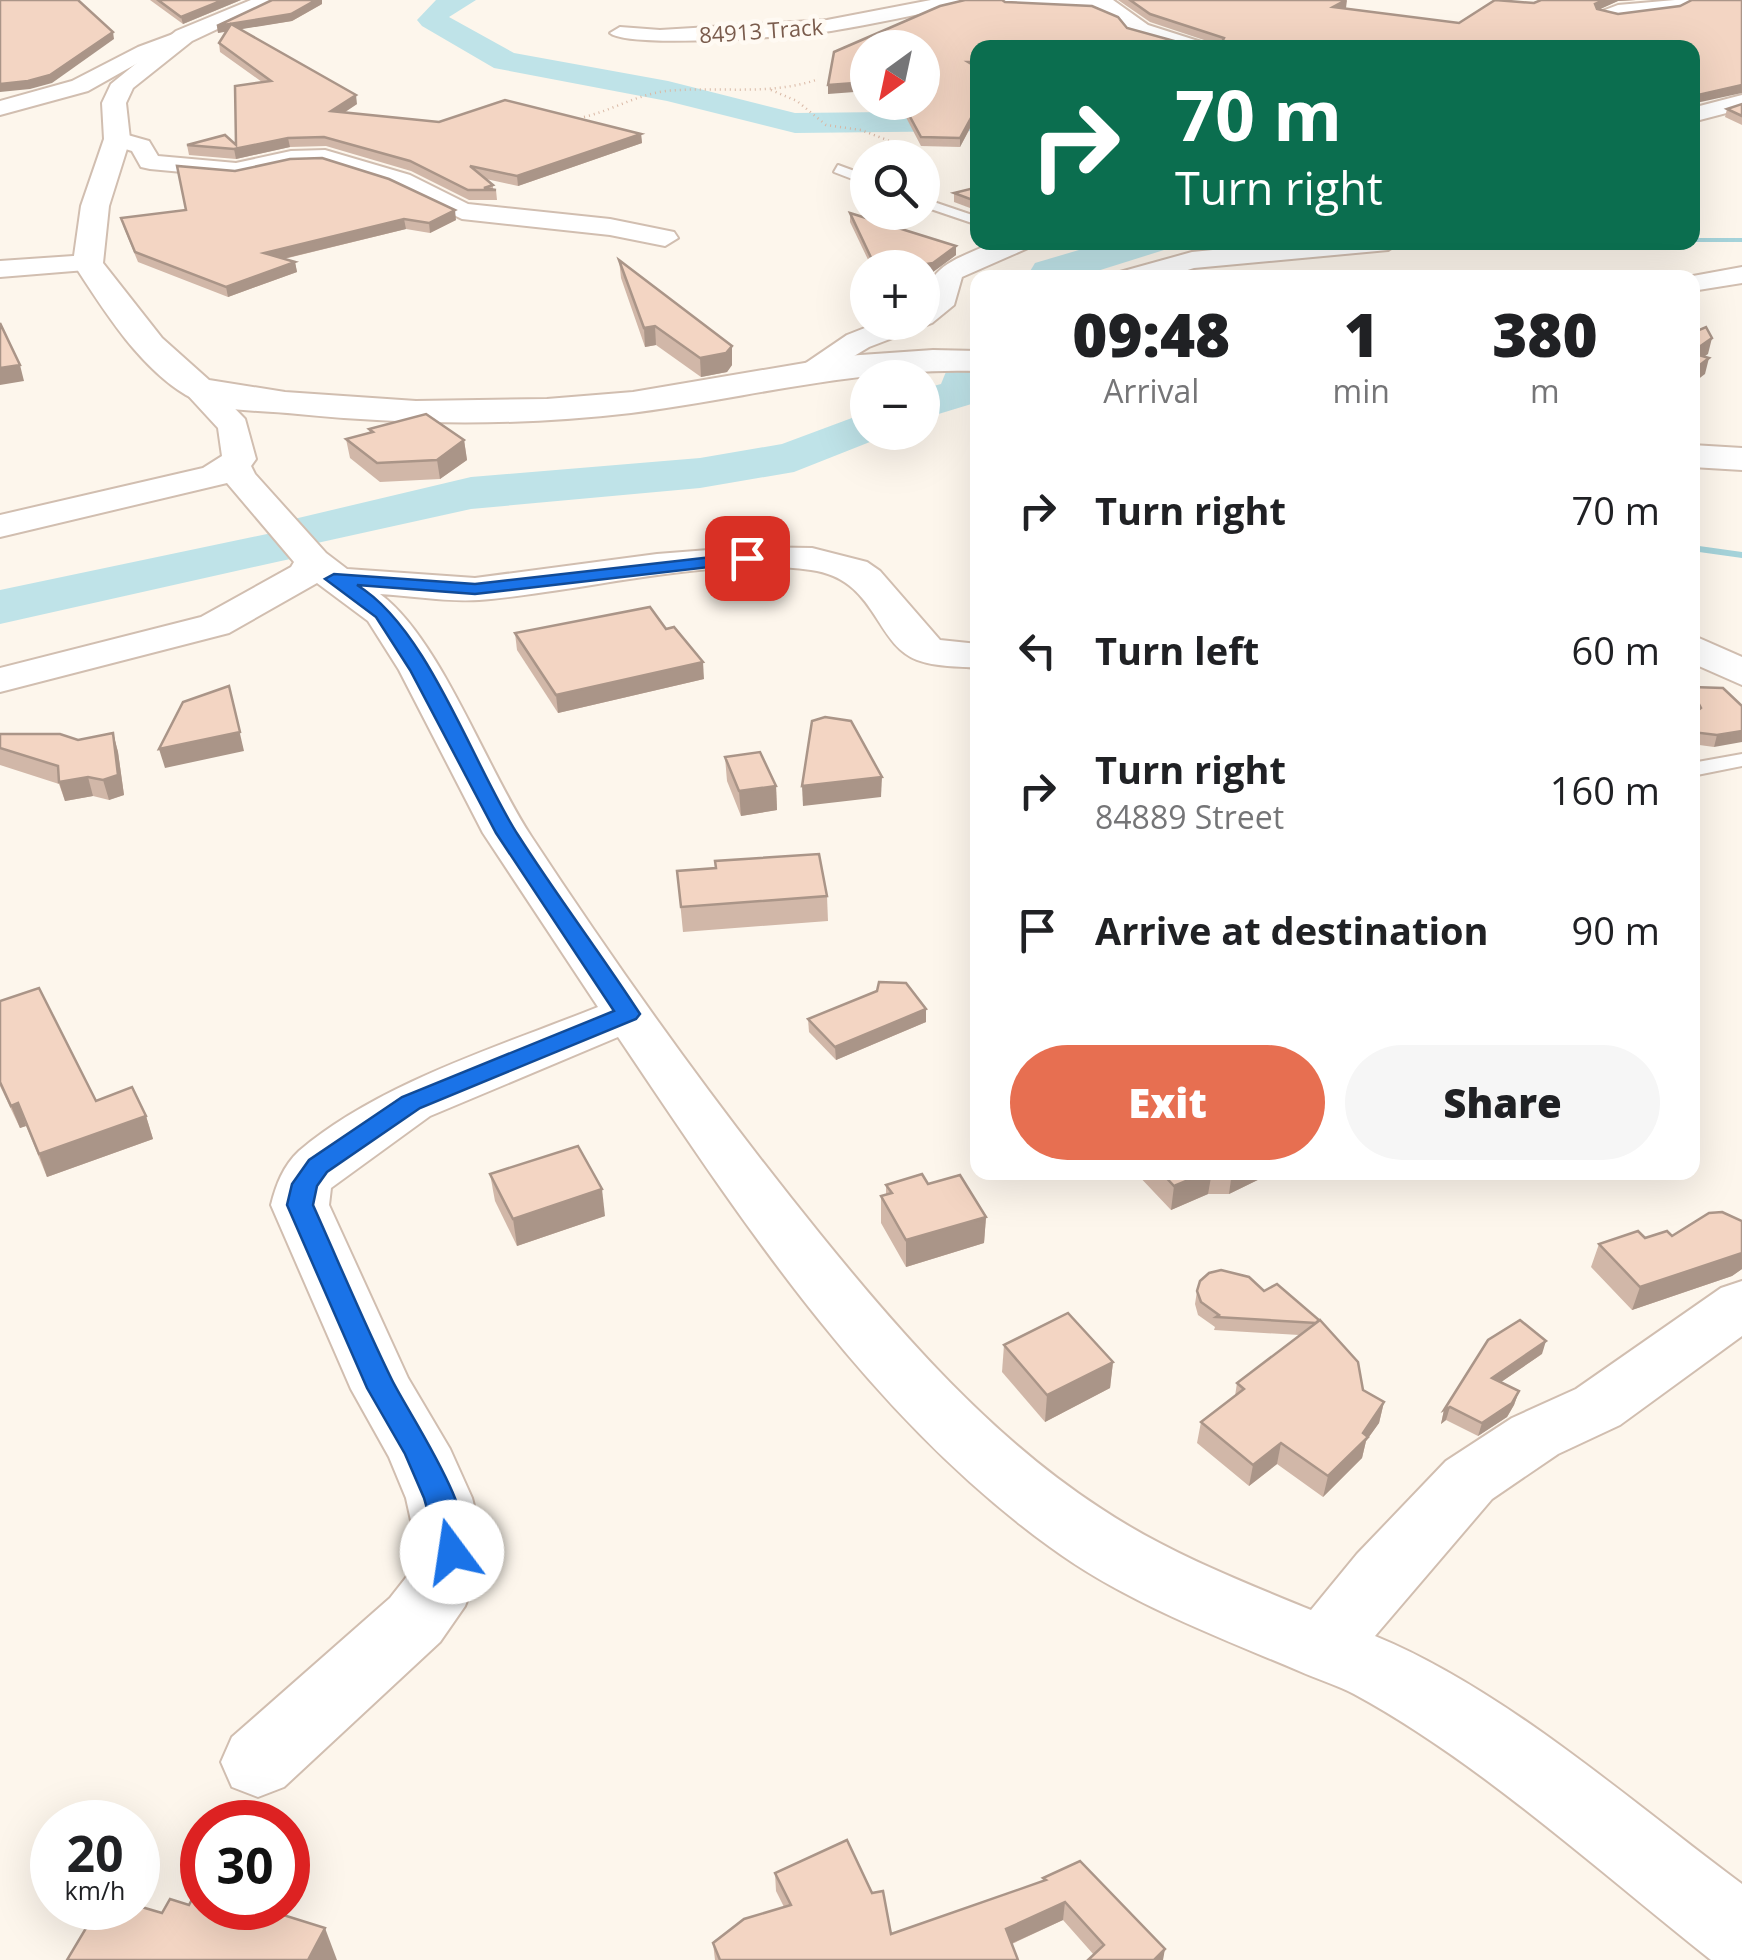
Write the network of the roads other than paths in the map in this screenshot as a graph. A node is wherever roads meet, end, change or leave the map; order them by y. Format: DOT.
graph roads {
  1 [pos="269,0"];
  2 [pos="960,0"];
  3 [pos="1005,0"];
  4 [pos="1086,0"];
  5 [pos="1688,0"];
  6 [pos="1607,12"];
  7 [pos="620,33"];
  8 [pos="184,36"];
  9 [pos="1180,40"];
  10 [pos="1742,102"];
  11 [pos="0,108"];
  12 [pos="1700,113"];
  13 [pos="116,139"];
  14 [pos="838,170"];
  15 [pos="850,174"];
  16 [pos="940,208"];
  17 [pos="970,217"];
  18 [pos="665,238"];
  19 [pos="996,250"];
  20 [pos="1301,250"];
  21 [pos="88,263"];
  22 [pos="0,269"];
  23 [pos="1158,270"];
  24 [pos="1742,275"];
  25 [pos="1700,283"];
  26 [pos="940,305"];
  27 [pos="861,340"];
  28 [pos="970,361"];
  29 [pos="812,369"];
  30 [pos="200,390"];
  31 [pos="1700,456"];
  32 [pos="239,459"];
  33 [pos="1742,459"];
  34 [pos="0,526"];
  35 [pos="323,570"];
  36 [pos="1700,651"];
  37 [pos="970,655"];
  38 [pos="1742,672"];
  39 [pos="0,680"];
  40 [pos="1742,760"];
  41 [pos="1700,768"];
  42 [pos="628,1014"];
  43 [pos="1742,1304"];
  44 [pos="1323,1648"];
  45 [pos="258,1762"];
  46 [pos="1742,1934"];
  1 -- 8 [label="street"];
  2 -- 7 [label="street, 84913 Track"];
  3 -- 4 [label="street"];
  4 -- 9 [label="street"];
  5 -- 6 [label="street"];
  8 -- 11 [label="street"];
  8 -- 13 [label="street"];
  10 -- 12 [label="street"];
  13 -- 18 [label="street"];
  13 -- 21 [label="street"];
  14 -- 15 [label="lane"];
  16 -- 17 [label="lane"];
  19 -- 26 [label="street"];
  20 -- 23 [label="street"];
  21 -- 22 [label="street"];
  21 -- 30 [label="street"];
  24 -- 25 [label="street"];
  27 -- 29 [label="street"];
  28 -- 29 [label="street"];
  29 -- 30 [label="street"];
  30 -- 32 [label="street"];
  31 -- 33 [label="street"];
  32 -- 34 [label="street"];
  32 -- 35 [label="street"];
  35 -- 37 [label="street"];
  35 -- 39 [label="street"];
  35 -- 42 [label="street"];
  36 -- 38 [label="street"];
  40 -- 41 [label="lane"];
  42 -- 44 [label="street"];
  42 -- 45 [label="street"];
  43 -- 44 [label="street"];
  44 -- 46 [label="street"];
}
